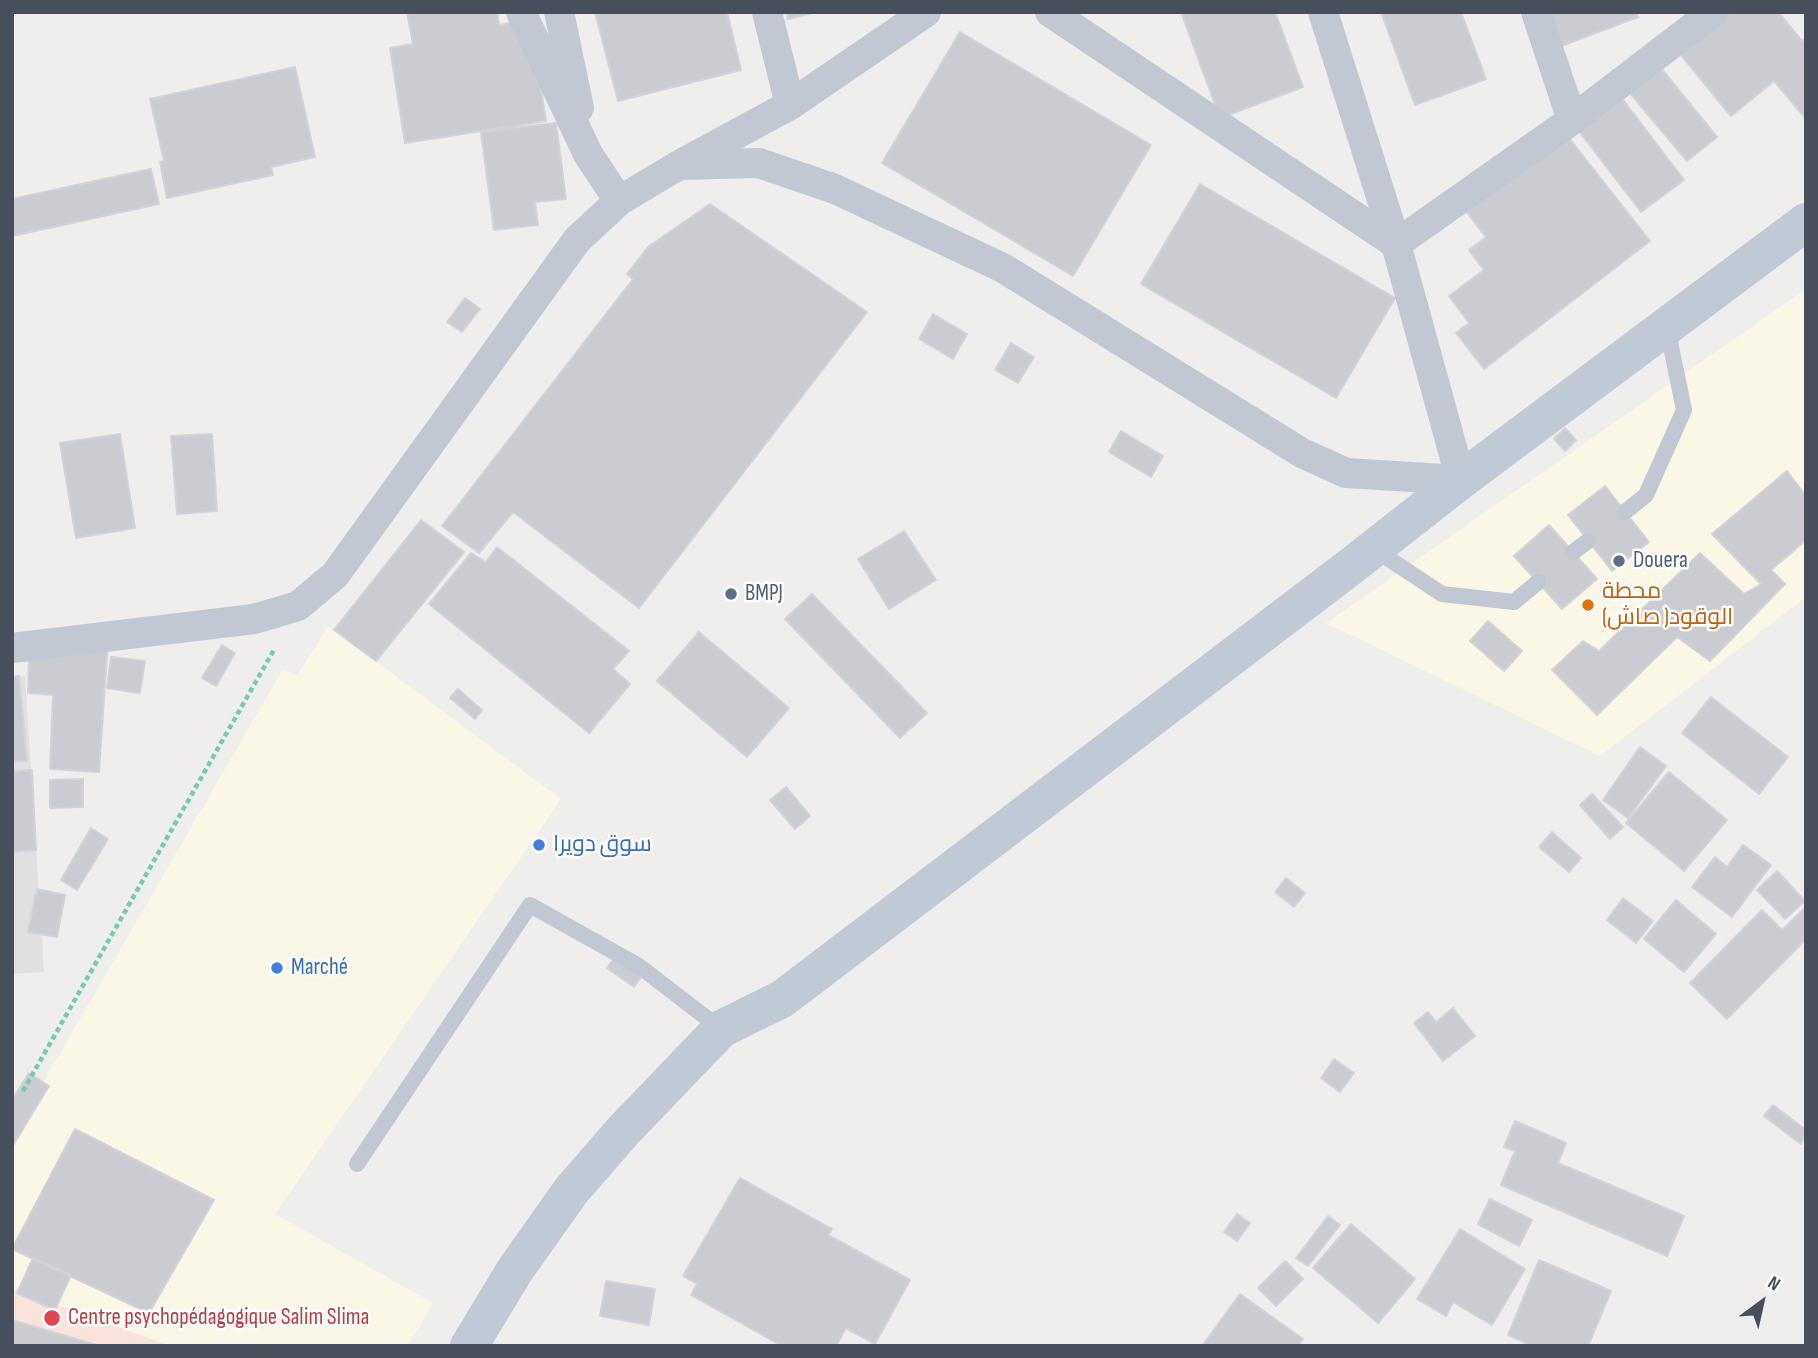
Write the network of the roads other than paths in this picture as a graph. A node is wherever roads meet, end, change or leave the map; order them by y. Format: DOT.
graph roads {
  1 [pos="521,12"];
  2 [pos="559,12"];
  3 [pos="767,12"];
  4 [pos="926,12"];
  5 [pos="1050,12"];
  6 [pos="1323,12"];
  7 [pos="1536,12"];
  8 [pos="1713,12"];
  9 [pos="790,105"];
  10 [pos="1572,120"];
  11 [pos="588,154"];
  12 [pos="679,165"];
  13 [pos="619,201"];
  14 [pos="1806,222"];
  15 [pos="1396,244"];
  16 [pos="1667,327"];
  17 [pos="1461,480"];
  18 [pos="1625,512"];
  19 [pos="1588,541"];
  20 [pos="1374,550"];
  21 [pos="1573,552"];
  22 [pos="1538,582"];
  23 [pos="12,648"];
  24 [pos="721,1029"];
  25 [pos="356,1164"];
  26 [pos="470,1346"];
  1 -- 11 [label="street"];
  2 -- 11 [label="street"];
  3 -- 9 [label="street"];
  4 -- 9 [label="street"];
  5 -- 15 [label="street"];
  6 -- 15 [label="street"];
  7 -- 10 [label="street"];
  8 -- 10 [label="street"];
  9 -- 12 [label="street"];
  10 -- 15 [label="street"];
  11 -- 13 [label="street"];
  12 -- 13 [label="street"];
  12 -- 17 [label="street"];
  13 -- 23 [label="street"];
  14 -- 16 [label="main road"];
  15 -- 17 [label="street"];
  16 -- 17 [label="main road"];
  16 -- 18 [label="lane"];
  17 -- 20 [label="main road"];
  19 -- 21 [label="lane"];
  20 -- 22 [label="lane"];
  20 -- 24 [label="main road"];
  24 -- 25 [label="lane"];
  24 -- 26 [label="main road"];
}
